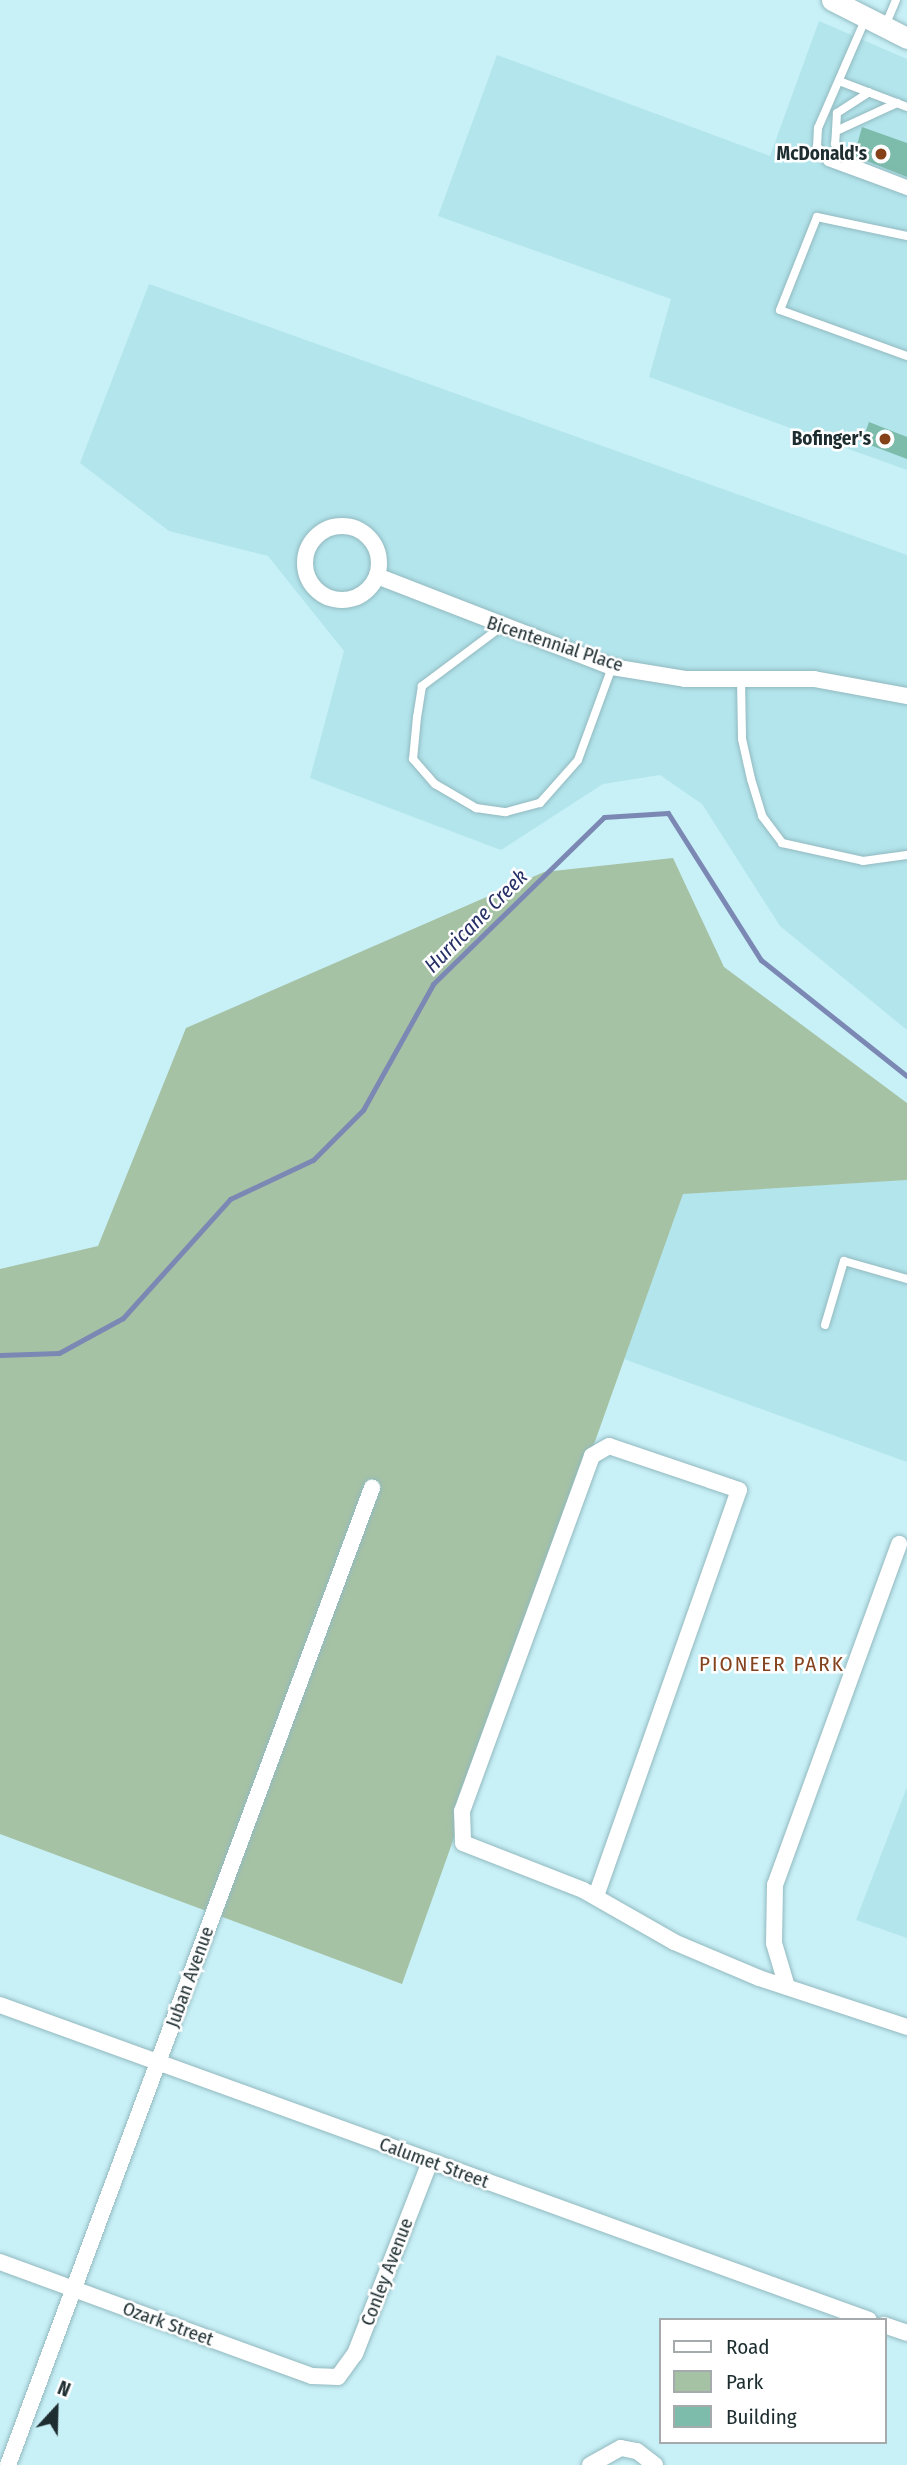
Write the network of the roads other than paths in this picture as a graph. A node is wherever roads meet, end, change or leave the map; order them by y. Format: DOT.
graph roads {
  1 [pos="832,0"];
  2 [pos="896,0"];
  3 [pos="876,22"];
  4 [pos="907,38"];
  5 [pos="839,81"];
  6 [pos="869,92"];
  7 [pos="897,103"];
  8 [pos="907,107"];
  9 [pos="836,131"];
  10 [pos="907,184"];
  11 [pos="907,191"];
  12 [pos="907,236"];
  13 [pos="907,356"];
  14 [pos="377,576"];
  15 [pos="501,627"];
  16 [pos="612,667"];
  17 [pos="741,679"];
  18 [pos="907,696"];
  19 [pos="907,855"];
  20 [pos="907,1279"];
  21 [pos="825,1325"];
  22 [pos="372,1488"];
  23 [pos="899,1544"];
  24 [pos="596,1896"];
  25 [pos="787,1987"];
  26 [pos="0,2005"];
  27 [pos="907,2027"];
  28 [pos="159,2060"];
  29 [pos="430,2162"];
  30 [pos="0,2262"];
  31 [pos="75,2291"];
  32 [pos="863,2318"];
  33 [pos="886,2326"];
  34 [pos="907,2333"];
  35 [pos="338,2377"];
  36 [pos="8,2465"];
  37 [pos="590,2465"];
  38 [pos="655,2465"];
  1 -- 3 [label="street"];
  2 -- 3 [label="lane"];
  3 -- 4 [label="street"];
  3 -- 5 [label="lane"];
  5 -- 6 [label="lane"];
  5 -- 11 [label="lane"];
  6 -- 7 [label="lane"];
  6 -- 9 [label="lane"];
  7 -- 8 [label="lane"];
  7 -- 9 [label="lane"];
  9 -- 10 [label="lane"];
  12 -- 13 [label="lane"];
  14 -- 14 [label="street"];
  14 -- 15 [label="street, Bicentennial Place"];
  15 -- 16 [label="street, Bicentennial Place"];
  15 -- 16 [label="lane"];
  16 -- 17 [label="street, Bicentennial Place"];
  17 -- 18 [label="street, Bicentennial Place"];
  17 -- 19 [label="lane"];
  20 -- 21 [label="lane"];
  22 -- 28 [label="street, Juban Avenue"];
  23 -- 25 [label="street"];
  24 -- 24 [label="street"];
  24 -- 25 [label="street"];
  25 -- 27 [label="street"];
  26 -- 28 [label="street, Calumet Street"];
  28 -- 29 [label="street, Calumet Street"];
  28 -- 31 [label="street, Juban Avenue"];
  29 -- 32 [label="street, Calumet Street"];
  29 -- 35 [label="street, Conley Avenue"];
  30 -- 31 [label="street, Ozark Street"];
  31 -- 35 [label="street, Ozark Street"];
  31 -- 36 [label="street, Juban Avenue"];
  33 -- 34 [label="street"];
  37 -- 38 [label="street"];
}
